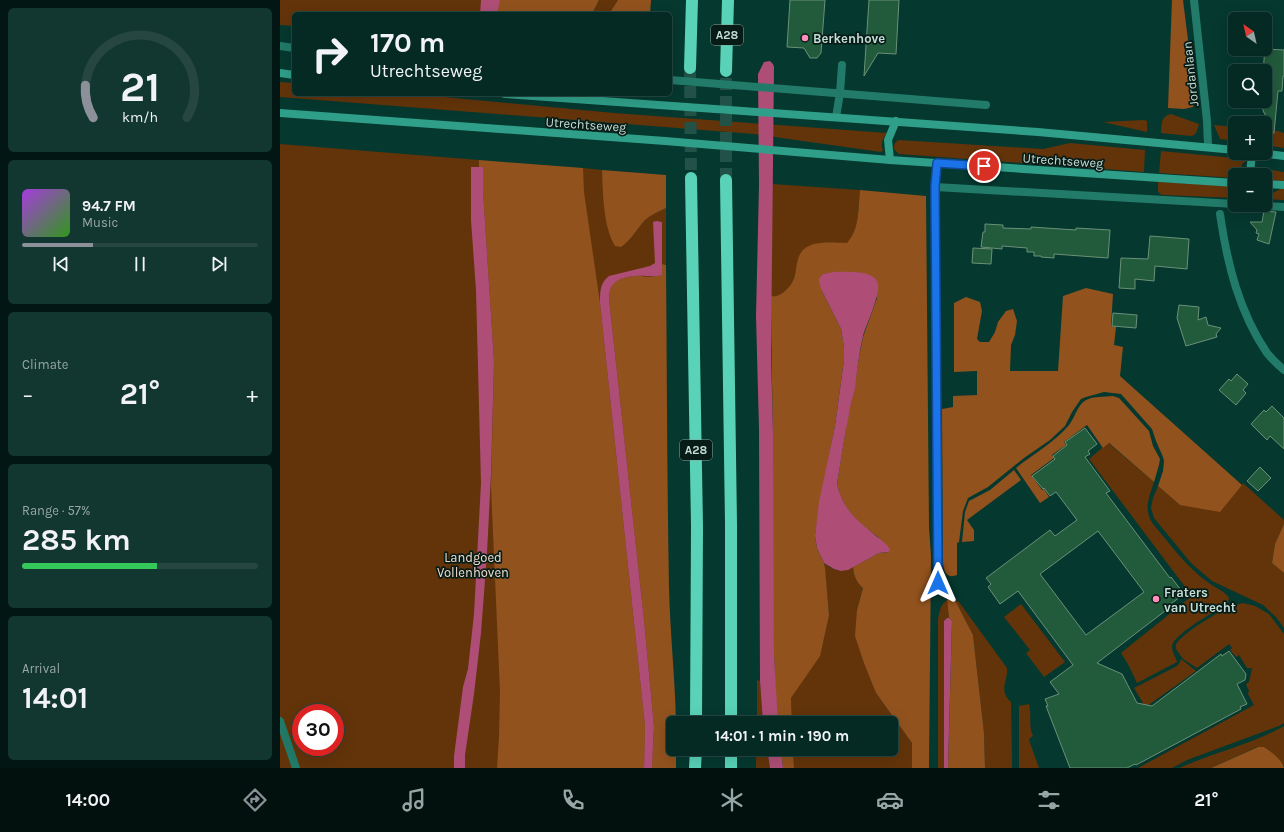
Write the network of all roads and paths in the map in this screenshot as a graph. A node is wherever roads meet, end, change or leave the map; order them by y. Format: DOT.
graph roads {
  1 [pos="692,0"];
  2 [pos="728,0"];
  3 [pos="1194,0"];
  4 [pos="280,46"];
  5 [pos="292,48"];
  6 [pos="842,65"];
  7 [pos="690,68"];
  8 [pos="726,71"];
  9 [pos="280,73"];
  10 [pos="292,75"];
  11 [pos="672,80"];
  12 [pos="840,93"];
  13 [pos="534,96"];
  14 [pos="986,104"];
  15 [pos="280,113"];
  16 [pos="836,117"];
  17 [pos="896,121"];
  18 [pos="1208,146"];
  19 [pos="1228,149"];
  20 [pos="1272,154"];
  21 [pos="1284,156"];
  22 [pos="890,160"];
  23 [pos="937,163"];
  24 [pos="691,178"];
  25 [pos="726,180"];
  26 [pos="1228,183"];
  27 [pos="1272,184"];
  28 [pos="1284,185"];
  29 [pos="935,187"];
  30 [pos="1228,204"];
  31 [pos="1272,206"];
  32 [pos="1284,207"];
  33 [pos="1220,214"];
  34 [pos="1284,370"];
  35 [pos="938,583"];
  36 [pos="696,716"];
  37 [pos="731,716"];
  38 [pos="280,721"];
  39 [pos="696,756"];
  40 [pos="731,756"];
  41 [pos="296,768"];
  42 [pos="695,768"];
  43 [pos="731,768"];
  1 -- 7 [label="highway, A28"];
  2 -- 8 [label="highway, A28"];
  3 -- 18 [label="street, Jordanlaan"];
  4 -- 5 [label="street"];
  6 -- 12 [label="street"];
  9 -- 10 [label="main road"];
  11 -- 12 [label="street"];
  12 -- 14 [label="street"];
  12 -- 16 [label="street"];
  13 -- 16 [label="main road, Utrechtseweg"];
  15 -- 22 [label="main road, Utrechtseweg"];
  16 -- 17 [label="main road, Utrechtseweg"];
  17 -- 18 [label="main road, Utrechtseweg"];
  17 -- 22 [label="main road"];
  18 -- 19 [label="main road, Utrechtseweg"];
  20 -- 21 [label="main road"];
  22 -- 23 [label="main road, Utrechtseweg"];
  23 -- 26 [label="main road, Utrechtseweg"];
  23 -- 29 [label="street"];
  24 -- 36 [label="highway, A28"];
  25 -- 37 [label="highway, A28"];
  27 -- 28 [label="main road"];
  29 -- 30 [label="street"];
  29 -- 35 [label="street"];
  31 -- 32 [label="street"];
  33 -- 34 [label="street"];
  38 -- 41 [label="street"];
  39 -- 42 [label="highway"];
  40 -- 43 [label="highway"];
}
